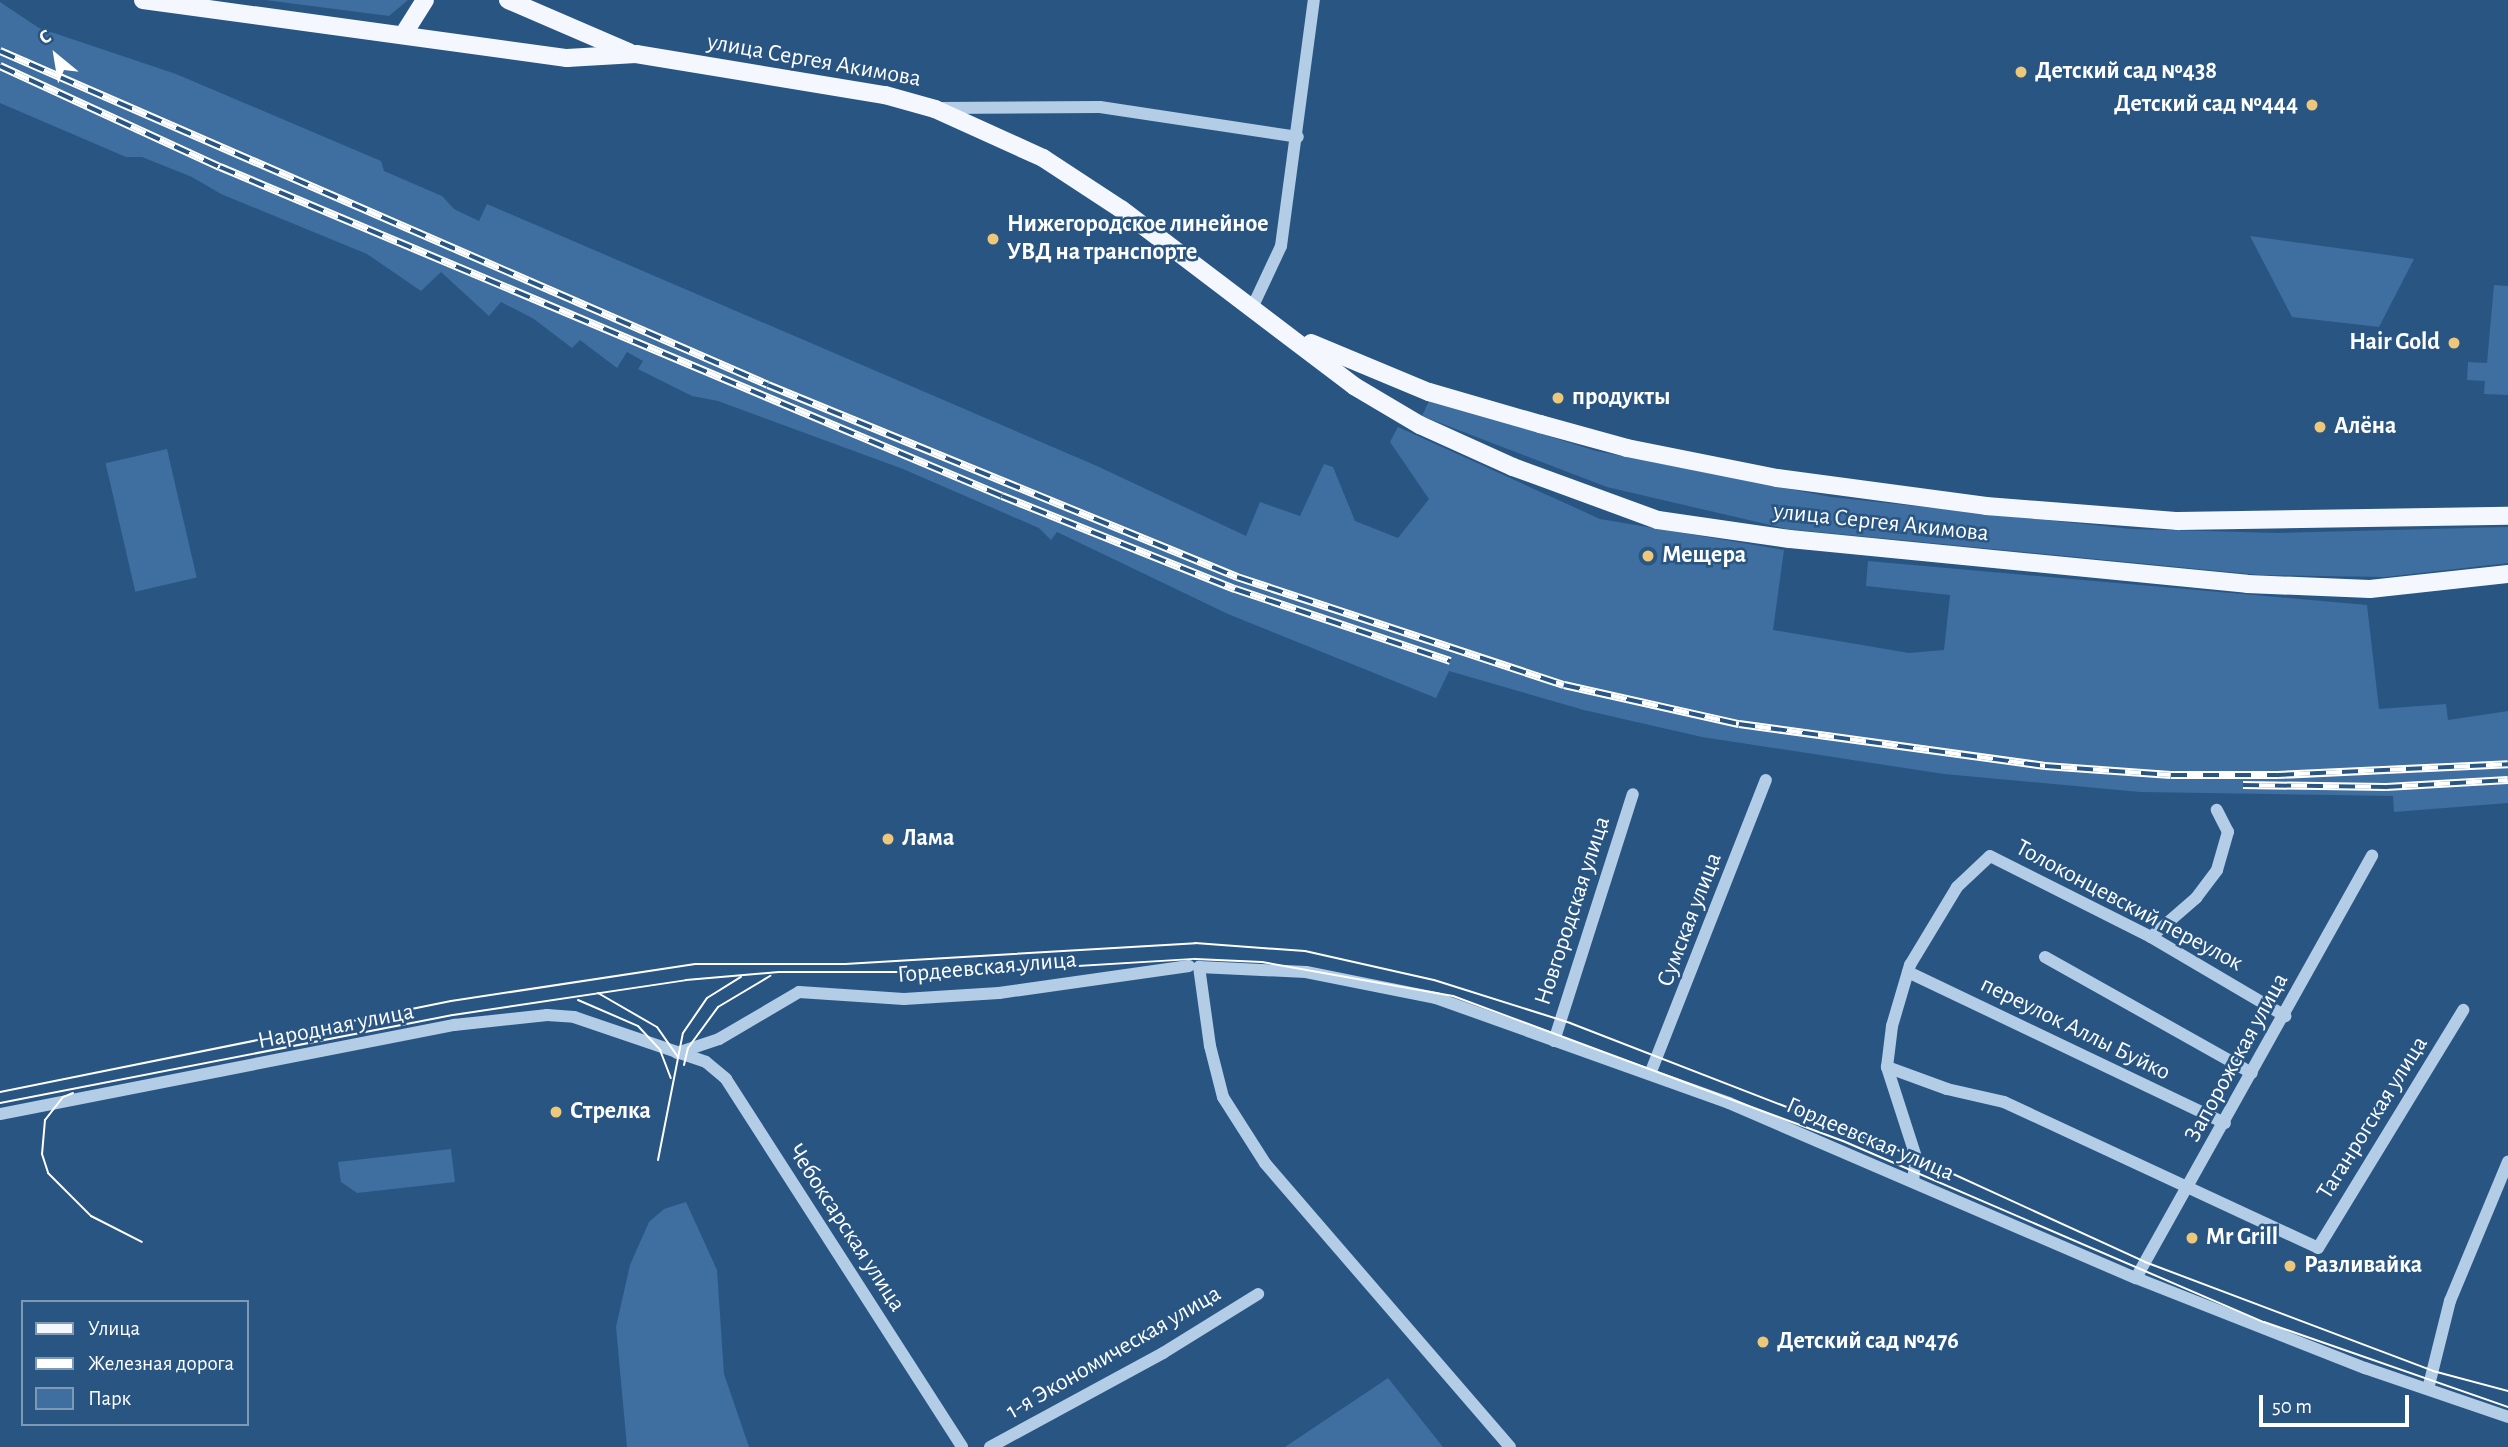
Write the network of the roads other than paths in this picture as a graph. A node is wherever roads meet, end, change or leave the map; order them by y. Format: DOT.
graph roads {
  1 [pos="142,0"];
  2 [pos="425,0"];
  3 [pos="508,0"];
  4 [pos="1314,0"];
  5 [pos="403,36"];
  6 [pos="636,54"];
  7 [pos="935,108"];
  8 [pos="1298,136"];
  9 [pos="1252,308"];
  10 [pos="1294,337"];
  11 [pos="1429,392"];
  12 [pos="1414,421"];
  13 [pos="2508,516"];
  14 [pos="2508,574"];
  15 [pos="1766,780"];
  16 [pos="1633,794"];
  17 [pos="2217,810"];
  18 [pos="2372,856"];
  19 [pos="2151,937"];
  20 [pos="2045,957"];
  21 [pos="1194,967"];
  22 [pos="1908,972"];
  23 [pos="2463,1010"];
  24 [pos="2285,1016"];
  25 [pos="1554,1041"];
  26 [pos="677,1053"];
  27 [pos="1887,1067"];
  28 [pos="2252,1073"];
  29 [pos="1650,1074"];
  30 [pos="0,1114"];
  31 [pos="2225,1123"];
  32 [pos="2508,1162"];
  33 [pos="1913,1181"];
  34 [pos="2188,1191"];
  35 [pos="2136,1278"];
  36 [pos="1258,1294"];
  37 [pos="2428,1390"];
  38 [pos="2508,1417"];
  39 [pos="962,1447"];
  40 [pos="990,1447"];
  41 [pos="1510,1447"];
  1 -- 5 [label="main road, улица Сергея Акимова"];
  2 -- 5 [label="main road"];
  3 -- 6 [label="main road, улица Сергея Акимова"];
  4 -- 8 [label="street"];
  5 -- 6 [label="main road, улица Сергея Акимова"];
  6 -- 7 [label="main road, улица Сергея Акимова"];
  7 -- 8 [label="street"];
  7 -- 9 [label="main road, улица Сергея Акимова"];
  8 -- 9 [label="street"];
  9 -- 10 [label="main road, улица Сергея Акимова"];
  10 -- 11 [label="main road, улица Сергея Акимова"];
  10 -- 12 [label="main road, улица Сергея Акимова"];
  11 -- 12 [label="main road"];
  11 -- 13 [label="main road, улица Сергея Акимова"];
  12 -- 14 [label="main road, улица Сергея Акимова"];
  15 -- 29 [label="street, Сумская улица"];
  16 -- 25 [label="street, Новгородская улица"];
  17 -- 19 [label="street"];
  18 -- 24 [label="street, Запорожская улица"];
  19 -- 22 [label="street, Толоконцевский переулок"];
  19 -- 24 [label="street, Толоконцевский переулок"];
  20 -- 28 [label="street"];
  21 -- 25 [label="street, Гордеевская улица"];
  21 -- 26 [label="street, Гордеевская улица"];
  21 -- 41 [label="street"];
  22 -- 27 [label="street"];
  22 -- 31 [label="street, переулок Аллы Буйко"];
  23 -- 34 [label="street, Таганрогская улица"];
  24 -- 28 [label="street, Запорожская улица"];
  25 -- 29 [label="street, Гордеевская улица"];
  26 -- 30 [label="street, Народная улица"];
  26 -- 39 [label="street, Чебоксарская улица"];
  27 -- 33 [label="street"];
  27 -- 34 [label="street"];
  28 -- 31 [label="street, Запорожская улица"];
  29 -- 33 [label="street, Гордеевская улица"];
  31 -- 34 [label="street, Запорожская улица"];
  32 -- 37 [label="street"];
  33 -- 35 [label="street, Гордеевская улица"];
  34 -- 35 [label="street, Запорожская улица"];
  35 -- 37 [label="street, Гордеевская улица"];
  36 -- 40 [label="street, 1-я Экономическая улица"];
  37 -- 38 [label="street, Гордеевская улица"];
}
